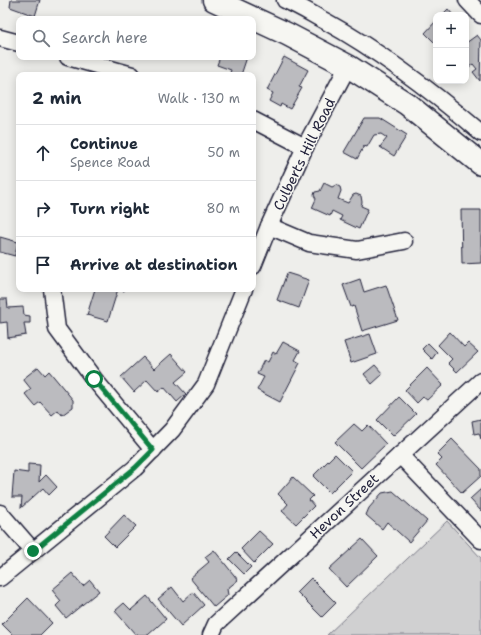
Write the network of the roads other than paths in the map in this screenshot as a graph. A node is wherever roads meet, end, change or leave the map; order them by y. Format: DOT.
graph roads {
  1 [pos="214,0"];
  2 [pos="285,0"];
  3 [pos="467,0"];
  4 [pos="481,15"];
  5 [pos="248,16"];
  6 [pos="256,20"];
  7 [pos="0,38"];
  8 [pos="16,42"];
  9 [pos="79,60"];
  10 [pos="348,66"];
  11 [pos="121,72"];
  12 [pos="256,122"];
  13 [pos="481,133"];
  14 [pos="305,147"];
  15 [pos="481,164"];
  16 [pos="269,226"];
  17 [pos="404,241"];
  18 [pos="256,258"];
  19 [pos="52,292"];
  20 [pos="243,292"];
  21 [pos="481,381"];
  22 [pos="153,450"];
  23 [pos="400,455"];
  24 [pos="0,513"];
  25 [pos="481,540"];
  26 [pos="33,551"];
  27 [pos="0,578"];
  28 [pos="211,635"];
  1 -- 5 [label="highway"];
  2 -- 13 [label="street"];
  3 -- 4 [label="street"];
  6 -- 10 [label="highway"];
  7 -- 8 [label="street"];
  9 -- 11 [label="street"];
  10 -- 14 [label="street, Culberts Hill Road"];
  10 -- 15 [label="highway"];
  12 -- 14 [label="street"];
  14 -- 16 [label="street, Culberts Hill Road"];
  16 -- 17 [label="street"];
  16 -- 18 [label="street, Culberts Hill Road"];
  19 -- 22 [label="street"];
  20 -- 22 [label="street"];
  21 -- 23 [label="street, Hevon Street"];
  22 -- 26 [label="street"];
  23 -- 25 [label="street"];
  23 -- 28 [label="street, Hevon Street"];
  24 -- 26 [label="street"];
  26 -- 27 [label="street"];
}
